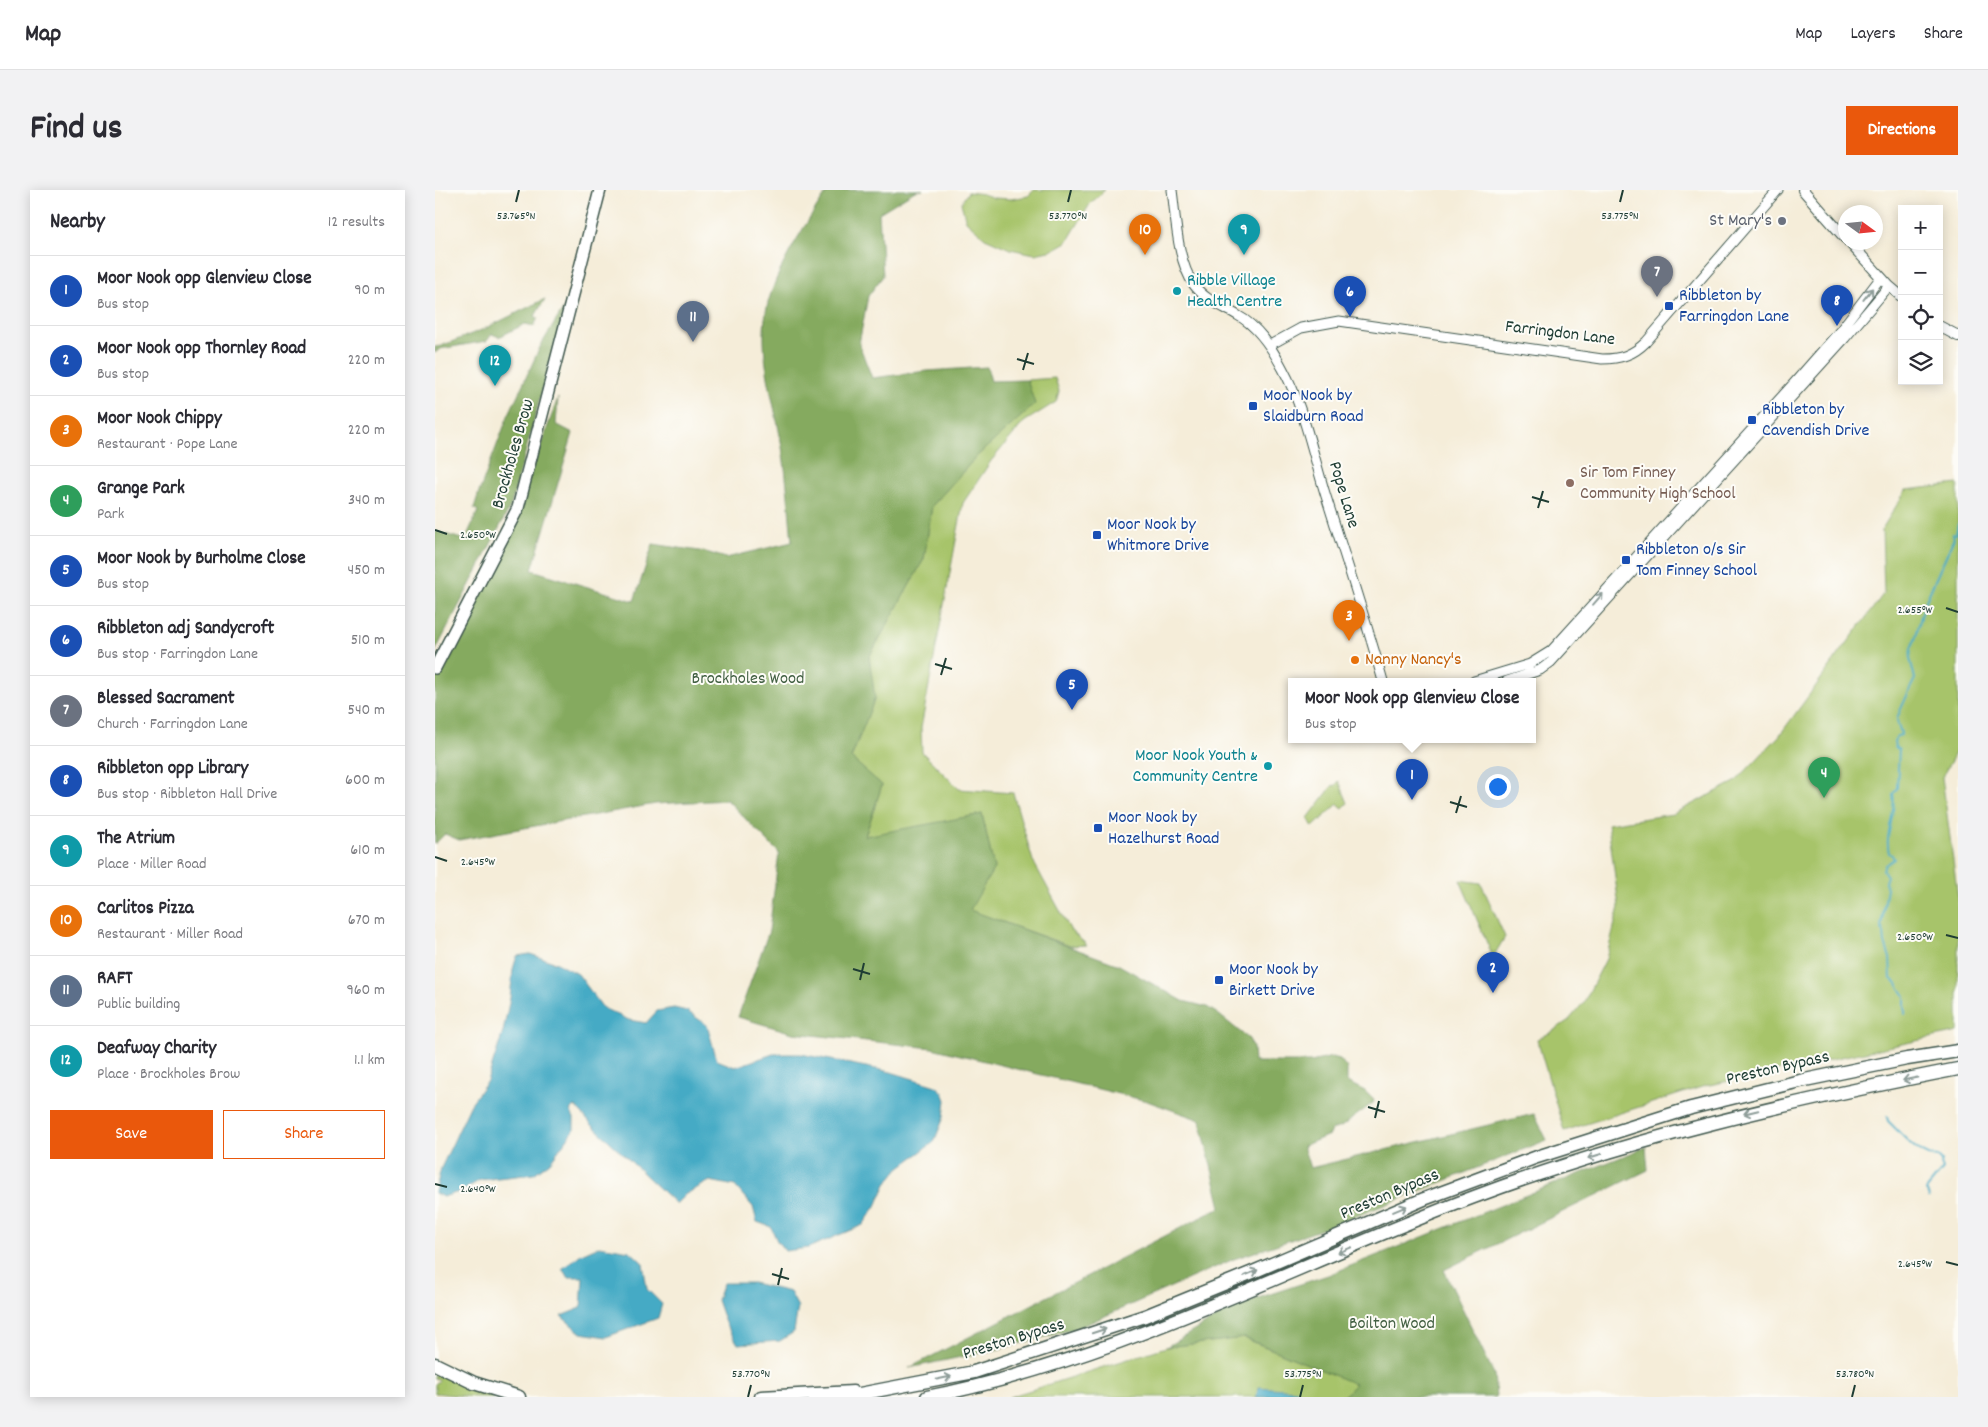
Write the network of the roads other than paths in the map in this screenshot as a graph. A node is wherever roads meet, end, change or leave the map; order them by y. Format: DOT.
graph roads {
  1 [pos="600,190"];
  2 [pos="1173,190"];
  3 [pos="1778,190"];
  4 [pos="1803,190"];
  5 [pos="1838,230"];
  6 [pos="1856,250"];
  7 [pos="1881,277"];
  8 [pos="1889,286"];
  9 [pos="1900,295"];
  10 [pos="1943,328"];
  11 [pos="1958,336"];
  12 [pos="1270,345"];
  13 [pos="1798,384"];
  14 [pos="1548,659"];
  15 [pos="435,668"];
  16 [pos="1382,678"];
  17 [pos="1484,678"];
  18 [pos="1516,678"];
  19 [pos="1958,1051"];
  20 [pos="1958,1070"];
  21 [pos="435,1364"];
  22 [pos="875,1391"];
  23 [pos="519,1397"];
  24 [pos="761,1397"];
  25 [pos="844,1397"];
  26 [pos="927,1397"];
  1 -- 15 [label="highway, Brockholes Brow"];
  2 -- 12 [label="street, Pope Lane"];
  3 -- 12 [label="street, Farringdon Lane"];
  4 -- 5 [label="main road"];
  6 -- 7 [label="main road"];
  7 -- 8 [label="main road"];
  13 -- 7 [label="street, one-way"];
  8 -- 9 [label="main road"];
  8 -- 13 [label="street"];
  10 -- 11 [label="main road"];
  12 -- 16 [label="street, Pope Lane"];
  13 -- 14 [label="street"];
  14 -- 17 [label="street"];
  14 -- 18 [label="street"];
  22 -- 19 [label="highway, Preston Bypass, one-way"];
  20 -- 26 [label="highway, Preston Bypass, one-way"];
  21 -- 23 [label="highway"];
  22 -- 24 [label="highway"];
  22 -- 25 [label="highway, Preston Bypass"];
}
